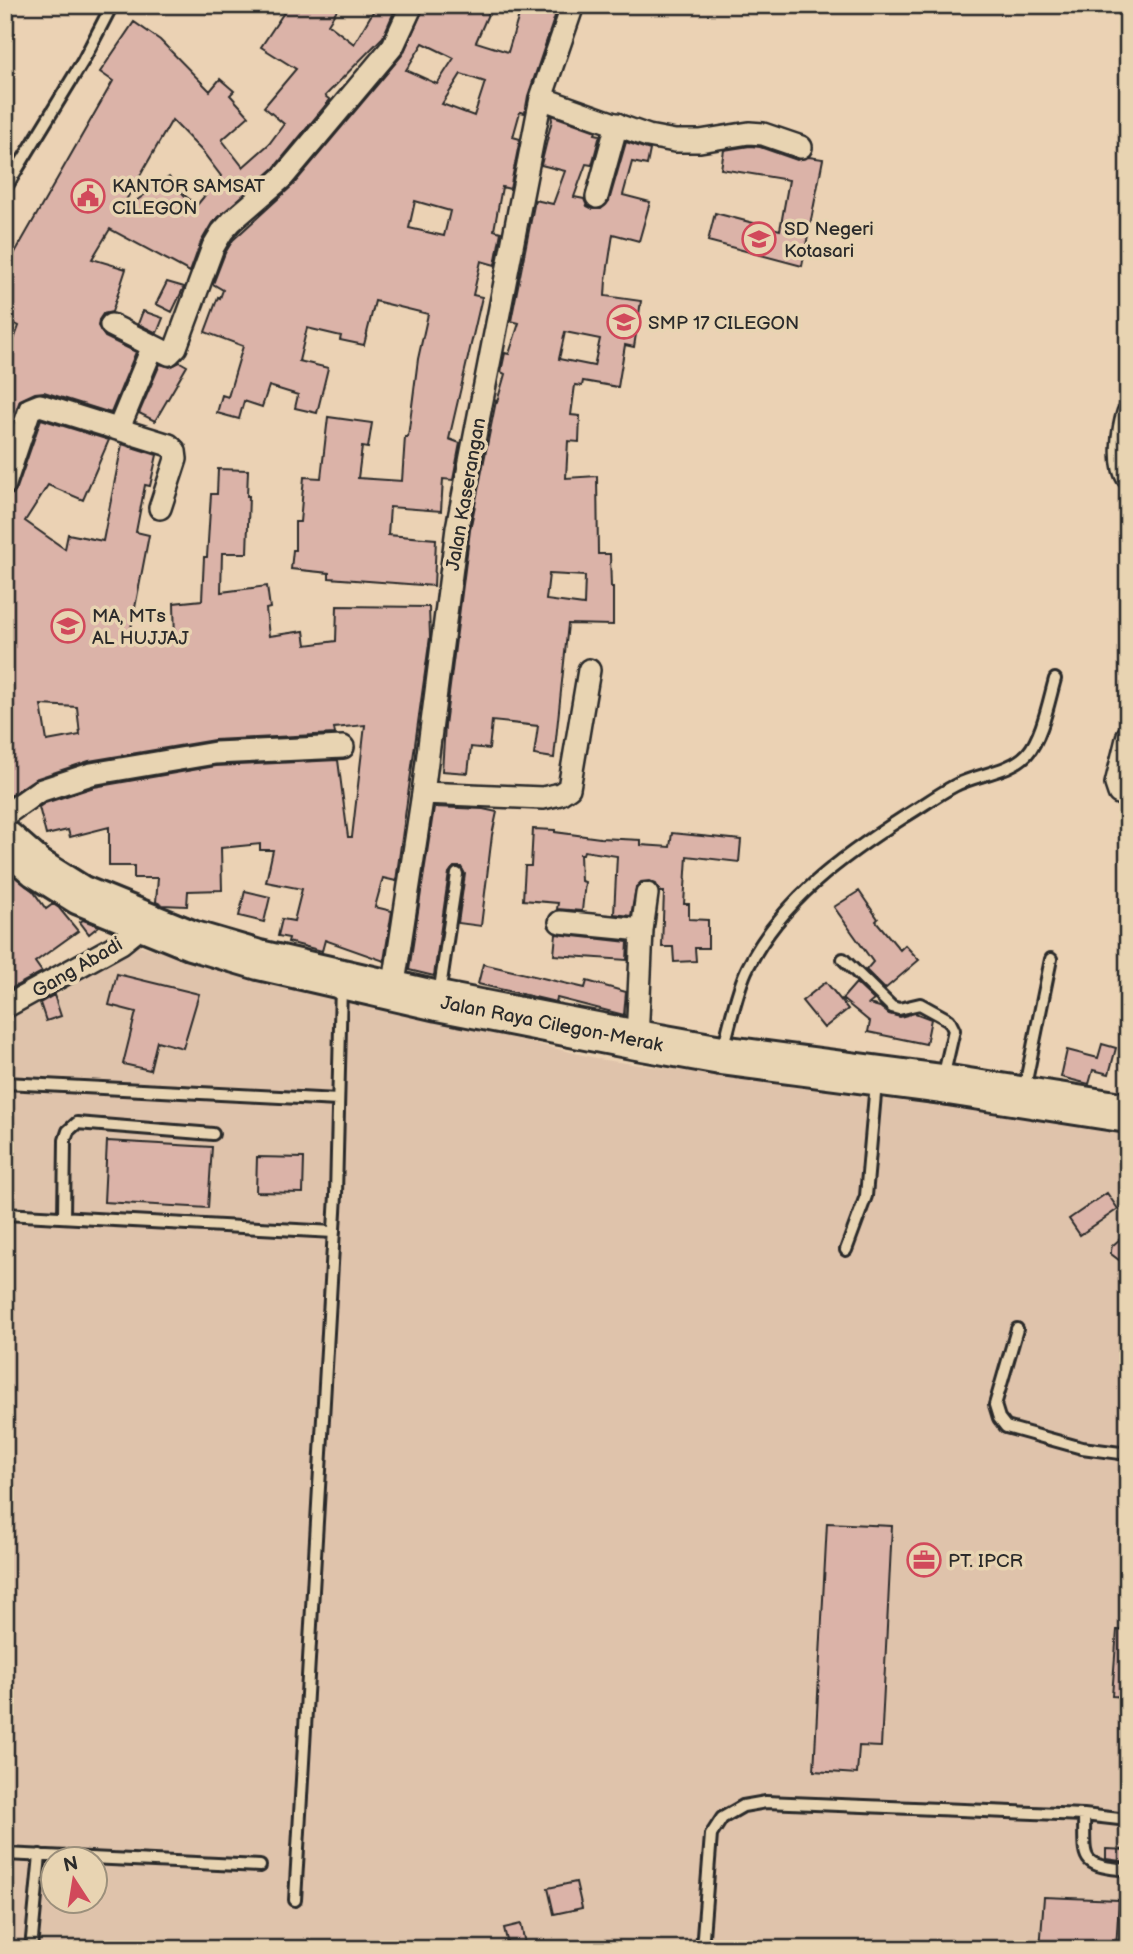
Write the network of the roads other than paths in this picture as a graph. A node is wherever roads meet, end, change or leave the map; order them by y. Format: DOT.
graph roads {
  1 [pos="112,5"];
  2 [pos="412,5"];
  3 [pos="573,5"];
  4 [pos="541,98"];
  5 [pos="617,124"];
  6 [pos="802,147"];
  7 [pos="5,189"];
  8 [pos="597,197"];
  9 [pos="111,325"];
  10 [pos="153,346"];
  11 [pos="1128,413"];
  12 [pos="119,428"];
  13 [pos="1128,478"];
  14 [pos="5,484"];
  15 [pos="160,508"];
  16 [pos="590,670"];
  17 [pos="1055,679"];
  18 [pos="1128,735"];
  19 [pos="343,747"];
  20 [pos="423,793"];
  21 [pos="1128,797"];
  22 [pos="5,815"];
  23 [pos="5,840"];
  24 [pos="457,874"];
  25 [pos="647,894"];
  26 [pos="560,922"];
  27 [pos="146,923"];
  28 [pos="642,930"];
  29 [pos="843,959"];
  30 [pos="1051,959"];
  31 [pos="341,978"];
  32 [pos="394,990"];
  33 [pos="438,1001"];
  34 [pos="5,1007"];
  35 [pos="636,1040"];
  36 [pos="722,1055"];
  37 [pos="877,1076"];
  38 [pos="5,1083"];
  39 [pos="942,1084"];
  40 [pos="1023,1097"];
  41 [pos="338,1100"];
  42 [pos="1119,1111"];
  43 [pos="213,1134"];
  44 [pos="5,1214"];
  45 [pos="64,1217"];
  46 [pos="334,1232"];
  47 [pos="846,1250"];
  48 [pos="1017,1329"];
  49 [pos="1128,1454"];
  50 [pos="1084,1815"];
  51 [pos="1128,1820"];
  52 [pos="5,1854"];
  53 [pos="38,1856"];
  54 [pos="108,1859"];
  55 [pos="260,1866"];
  56 [pos="1128,1870"];
  57 [pos="38,1877"];
  58 [pos="295,1900"];
  59 [pos="31,1949"];
  60 [pos="702,1949"];
  1 -- 7 [label="lane"];
  2 -- 10 [label="street"];
  3 -- 4 [label="street, Jalan Kaserangan"];
  4 -- 5 [label="street"];
  4 -- 20 [label="street, Jalan Kaserangan"];
  5 -- 6 [label="street"];
  5 -- 8 [label="street"];
  9 -- 10 [label="street"];
  10 -- 12 [label="street"];
  11 -- 13 [label="street"];
  12 -- 14 [label="street"];
  12 -- 15 [label="street"];
  16 -- 20 [label="street"];
  17 -- 36 [label="lane"];
  18 -- 21 [label="street"];
  19 -- 22 [label="street"];
  20 -- 32 [label="street, Jalan Kaserangan"];
  23 -- 27 [label="highway, Jalan Raya Cilegon-Merak"];
  24 -- 33 [label="lane"];
  25 -- 28 [label="street"];
  26 -- 28 [label="street"];
  27 -- 31 [label="highway, Jalan Raya Cilegon-Merak"];
  27 -- 34 [label="street, Gang Abadi"];
  28 -- 35 [label="street"];
  29 -- 39 [label="lane"];
  30 -- 40 [label="lane"];
  31 -- 32 [label="highway, Jalan Raya Cilegon-Merak"];
  31 -- 41 [label="lane"];
  32 -- 33 [label="highway, Jalan Raya Cilegon-Merak"];
  33 -- 35 [label="highway, Jalan Raya Cilegon-Merak"];
  35 -- 36 [label="highway, Jalan Raya Cilegon-Merak"];
  36 -- 37 [label="highway, Jalan Raya Cilegon-Merak"];
  37 -- 39 [label="highway, Jalan Raya Cilegon-Merak"];
  37 -- 47 [label="lane"];
  38 -- 41 [label="lane"];
  39 -- 40 [label="highway, Jalan Raya Cilegon-Merak"];
  40 -- 42 [label="highway, Jalan Raya Cilegon-Merak"];
  41 -- 46 [label="lane"];
  43 -- 45 [label="lane"];
  44 -- 45 [label="lane"];
  45 -- 46 [label="lane"];
  46 -- 58 [label="lane"];
  48 -- 49 [label="lane"];
  50 -- 51 [label="lane"];
  50 -- 56 [label="lane"];
  50 -- 60 [label="lane"];
  52 -- 53 [label="lane"];
  54 -- 55 [label="lane"];
  57 -- 59 [label="lane"];
}
